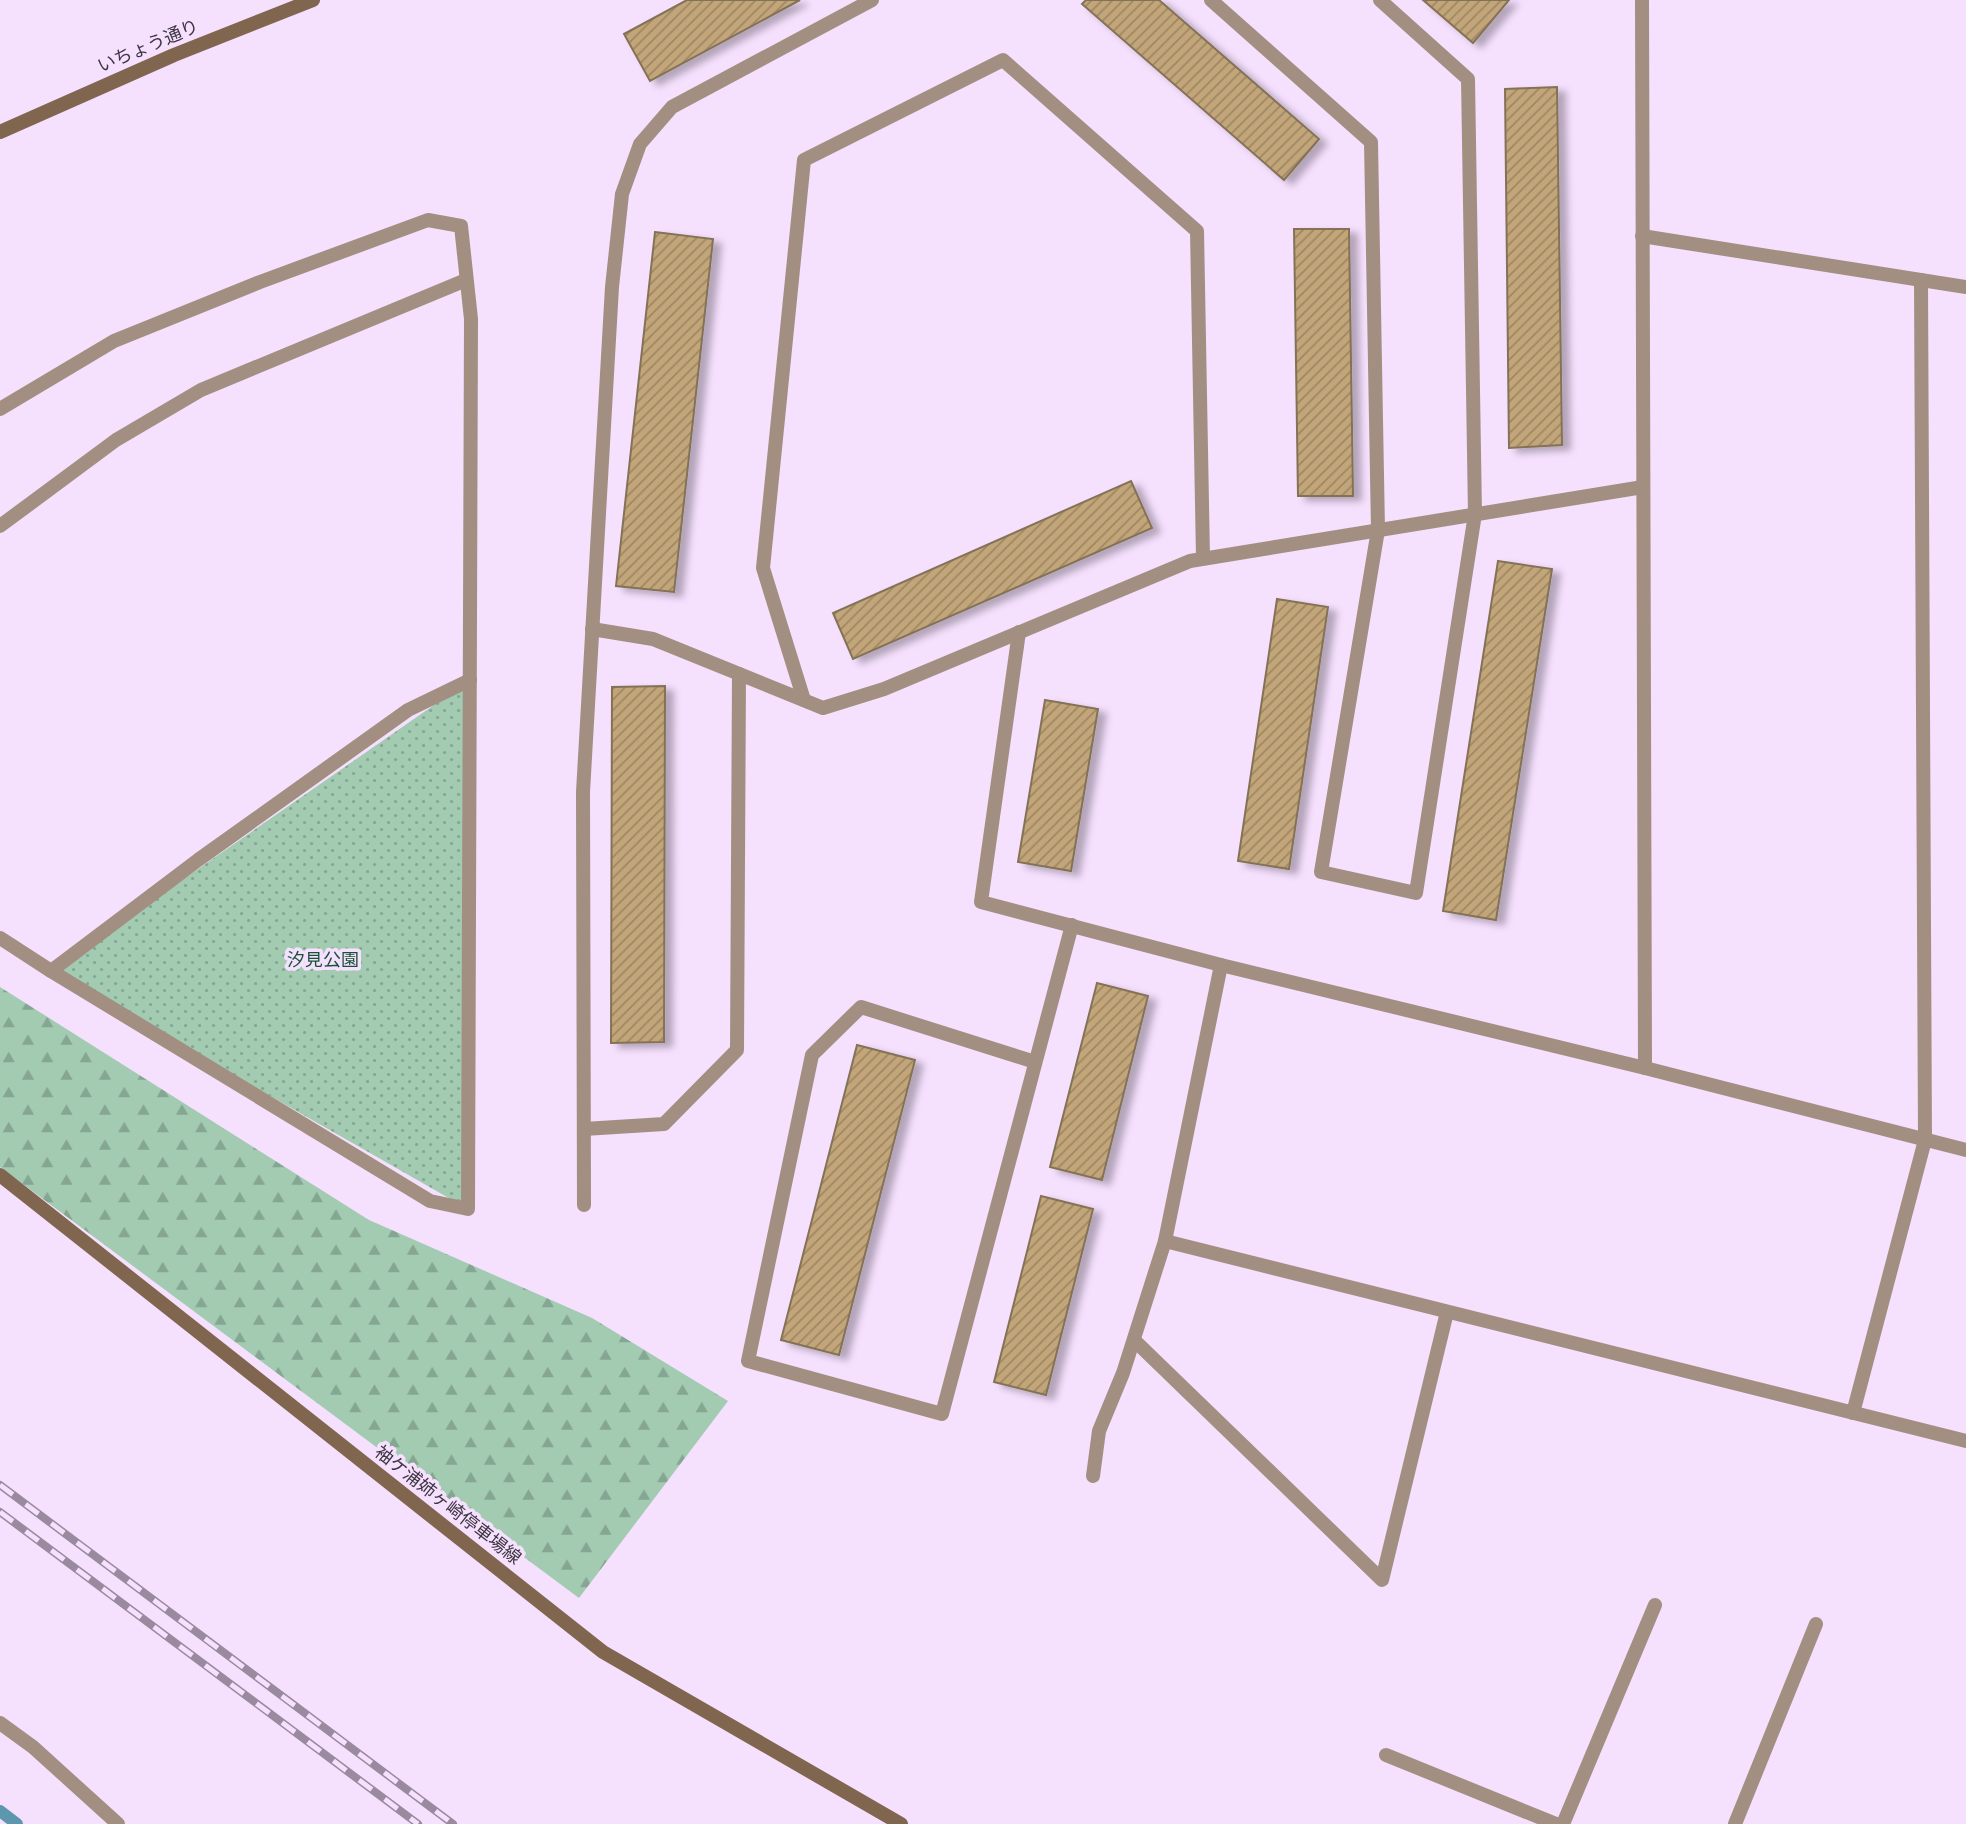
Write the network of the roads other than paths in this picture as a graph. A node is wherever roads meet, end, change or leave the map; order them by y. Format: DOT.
graph roads {
  1 [pos="313,0"];
  2 [pos="872,0"];
  3 [pos="1211,0"];
  4 [pos="1380,0"];
  5 [pos="1642,0"];
  6 [pos="0,132"];
  7 [pos="1642,236"];
  8 [pos="1922,280"];
  9 [pos="466,281"];
  10 [pos="1966,287"];
  11 [pos="0,409"];
  12 [pos="1643,487"];
  13 [pos="1475,514"];
  14 [pos="0,526"];
  15 [pos="1378,530"];
  16 [pos="1203,558"];
  17 [pos="592,629"];
  18 [pos="1019,632"];
  19 [pos="739,674"];
  20 [pos="470,680"];
  21 [pos="804,700"];
  22 [pos="1072,925"];
  23 [pos="0,938"];
  24 [pos="1221,965"];
  25 [pos="51,971"];
  26 [pos="1035,1062"];
  27 [pos="1645,1068"];
  28 [pos="584,1129"];
  29 [pos="1925,1140"];
  30 [pos="1966,1150"];
  31 [pos="0,1175"];
  32 [pos="584,1205"];
  33 [pos="1165,1241"];
  34 [pos="1447,1312"];
  35 [pos="1133,1340"];
  36 [pos="1853,1413"];
  37 [pos="1966,1441"];
  38 [pos="1093,1476"];
  39 [pos="1655,1605"];
  40 [pos="1816,1624"];
  41 [pos="0,1723"];
  42 [pos="1386,1755"];
  43 [pos="1740,1823"];
  44 [pos="118,1824"];
  45 [pos="901,1824"];
  46 [pos="1556,1824"];
  47 [pos="1563,1824"];
  1 -- 6 [label="main road, いちょう通り"];
  2 -- 17 [label="street"];
  3 -- 15 [label="street"];
  4 -- 13 [label="street"];
  5 -- 7 [label="street"];
  7 -- 8 [label="street"];
  7 -- 12 [label="street"];
  8 -- 10 [label="street"];
  8 -- 29 [label="street"];
  9 -- 11 [label="street"];
  9 -- 14 [label="street"];
  9 -- 20 [label="street"];
  12 -- 13 [label="street"];
  12 -- 27 [label="street"];
  13 -- 15 [label="street"];
  13 -- 15 [label="street"];
  15 -- 16 [label="street"];
  16 -- 18 [label="street"];
  16 -- 21 [label="street"];
  17 -- 19 [label="street"];
  17 -- 28 [label="street"];
  18 -- 21 [label="street"];
  18 -- 22 [label="street"];
  19 -- 21 [label="street"];
  19 -- 28 [label="street"];
  20 -- 25 [label="street"];
  20 -- 25 [label="street"];
  22 -- 24 [label="street"];
  22 -- 26 [label="street"];
  23 -- 25 [label="street"];
  24 -- 27 [label="street"];
  24 -- 33 [label="street"];
  26 -- 26 [label="street"];
  27 -- 29 [label="street"];
  28 -- 32 [label="street"];
  29 -- 30 [label="street"];
  29 -- 36 [label="street"];
  31 -- 45 [label="main road, 袖ケ浦姉ヶ崎停車場線"];
  33 -- 34 [label="street"];
  33 -- 35 [label="street"];
  34 -- 35 [label="street"];
  34 -- 36 [label="street"];
  35 -- 38 [label="street"];
  36 -- 37 [label="street"];
  39 -- 47 [label="street"];
  40 -- 43 [label="street"];
  41 -- 44 [label="street"];
  42 -- 46 [label="street"];
}
